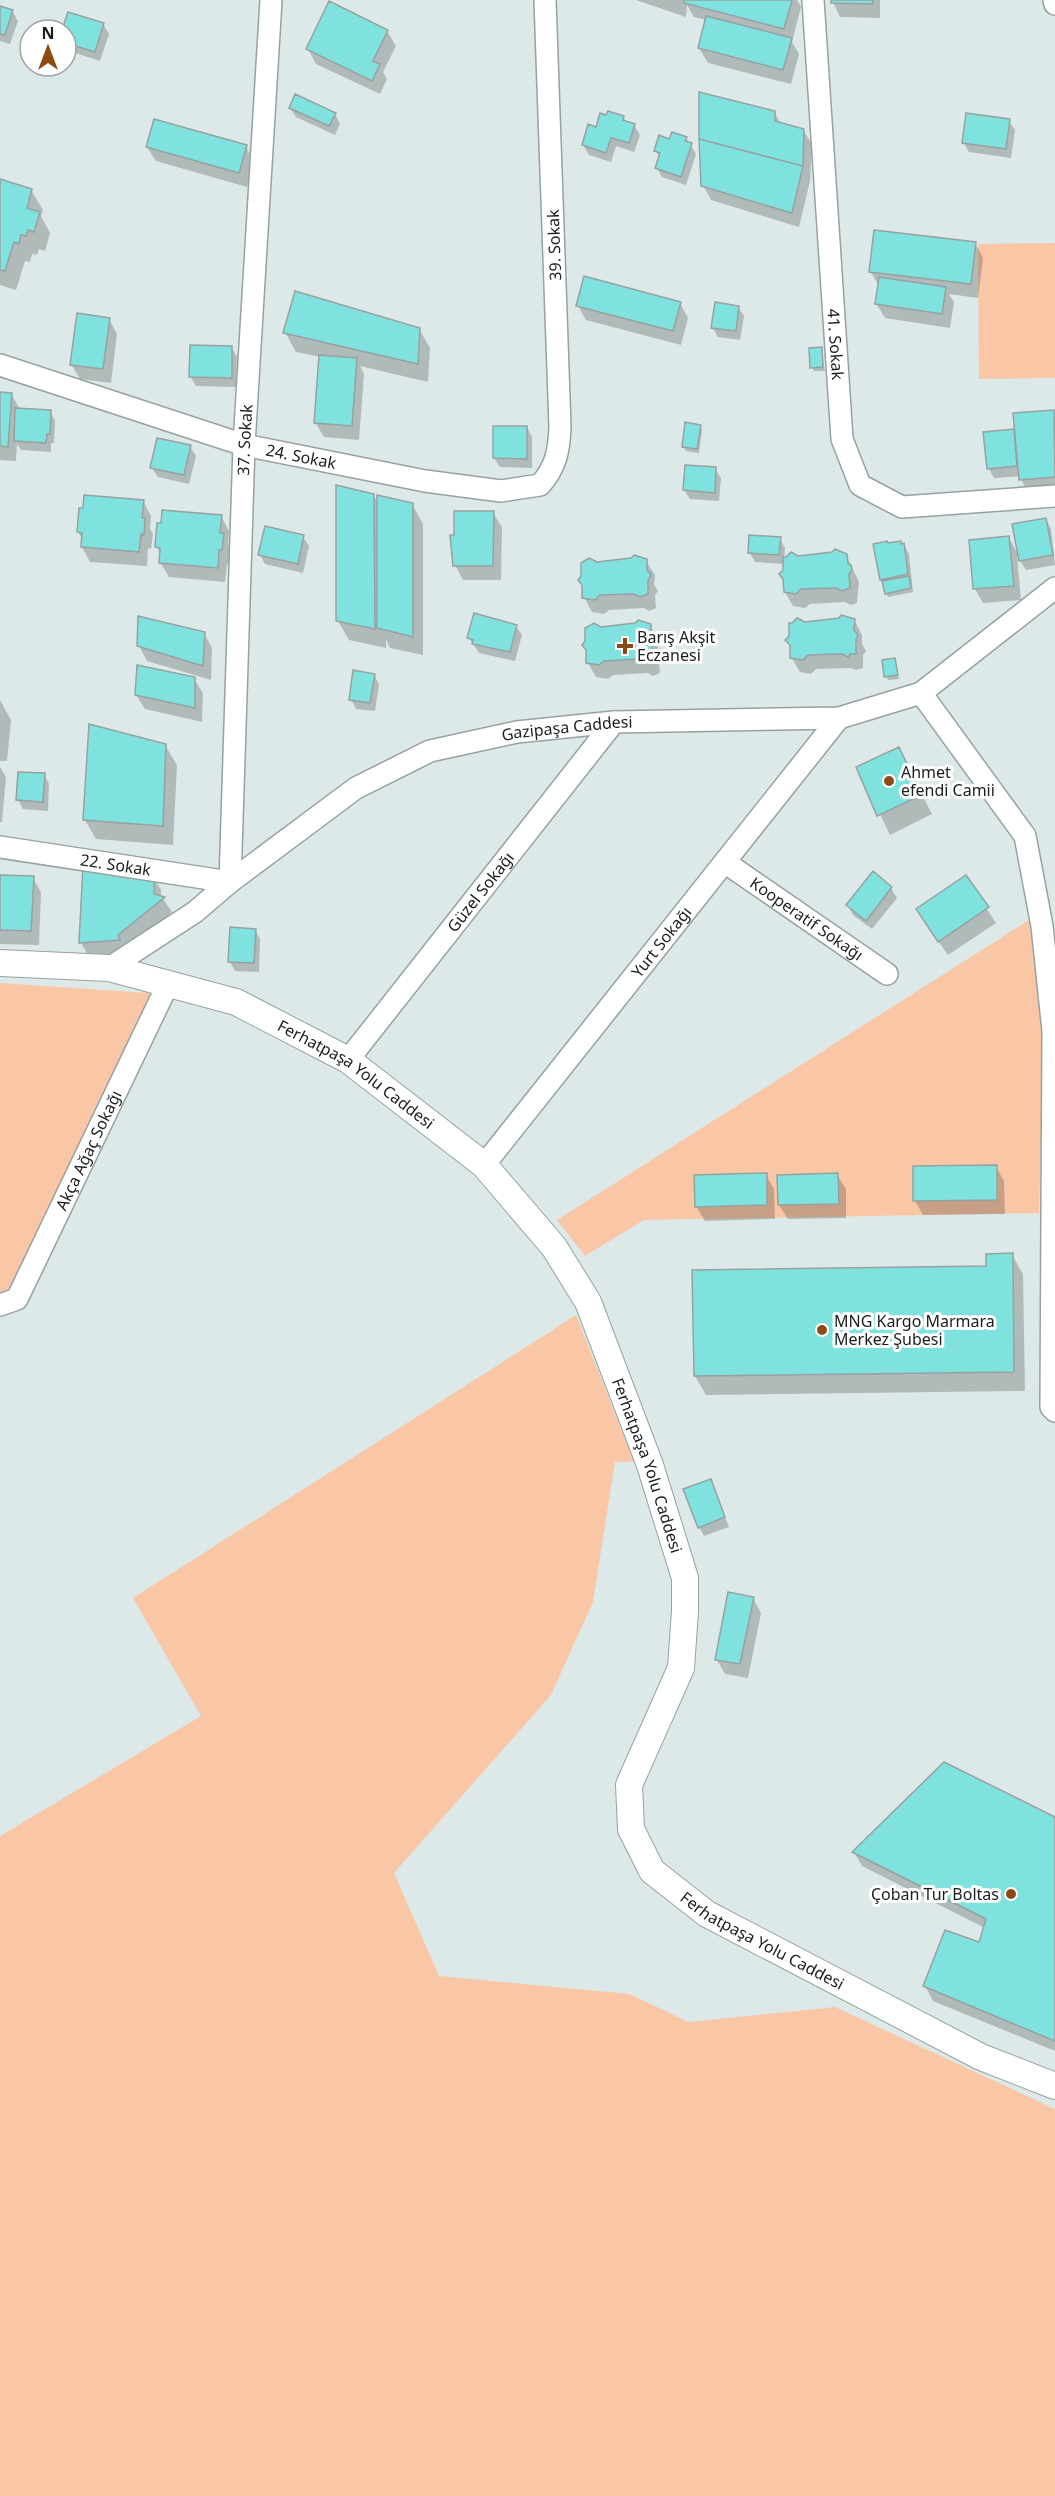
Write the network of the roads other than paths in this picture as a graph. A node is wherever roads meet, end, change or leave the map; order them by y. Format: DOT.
graph roads {
  1 [pos="271,0"];
  2 [pos="545,0"];
  3 [pos="813,0"];
  4 [pos="0,365"];
  5 [pos="243,445"];
  6 [pos="540,485"];
  7 [pos="1055,496"];
  8 [pos="1055,588"];
  9 [pos="921,693"];
  10 [pos="839,718"];
  11 [pos="614,722"];
  12 [pos="0,847"];
  13 [pos="726,863"];
  14 [pos="230,882"];
  15 [pos="0,963"];
  16 [pos="109,969"];
  17 [pos="887,974"];
  18 [pos="168,984"];
  19 [pos="1054,1044"];
  20 [pos="348,1060"];
  21 [pos="484,1165"];
  22 [pos="0,1305"];
  23 [pos="1055,1411"];
  24 [pos="1055,2086"];
  1 -- 5 [label="street, 37. Sokak"];
  2 -- 6 [label="street, 39. Sokak"];
  3 -- 7 [label="street, 41. Sokak"];
  4 -- 5 [label="street, 24. Sokak"];
  5 -- 6 [label="street, 24. Sokak"];
  5 -- 14 [label="street, 37. Sokak"];
  8 -- 9 [label="street, Gazipaşa Caddesi"];
  9 -- 10 [label="street, Gazipaşa Caddesi"];
  9 -- 19 [label="street"];
  10 -- 11 [label="street, Gazipaşa Caddesi"];
  10 -- 13 [label="street, Yurt Sokağı"];
  11 -- 14 [label="street, Gazipaşa Caddesi"];
  11 -- 20 [label="street, Güzel Sokağı"];
  12 -- 14 [label="street, 22. Sokak"];
  13 -- 17 [label="street, Kooperatif Sokağı"];
  13 -- 21 [label="street, Yurt Sokağı"];
  14 -- 16 [label="street, Gazipaşa Caddesi"];
  15 -- 16 [label="main road, Ferhatpaşa Yolu Caddesi"];
  16 -- 18 [label="main road, Ferhatpaşa Yolu Caddesi"];
  18 -- 20 [label="main road, Ferhatpaşa Yolu Caddesi"];
  18 -- 22 [label="street, Akça Ağaç Sokağı"];
  19 -- 23 [label="street"];
  20 -- 21 [label="main road, Ferhatpaşa Yolu Caddesi"];
  21 -- 24 [label="main road, Ferhatpaşa Yolu Caddesi"];
}
